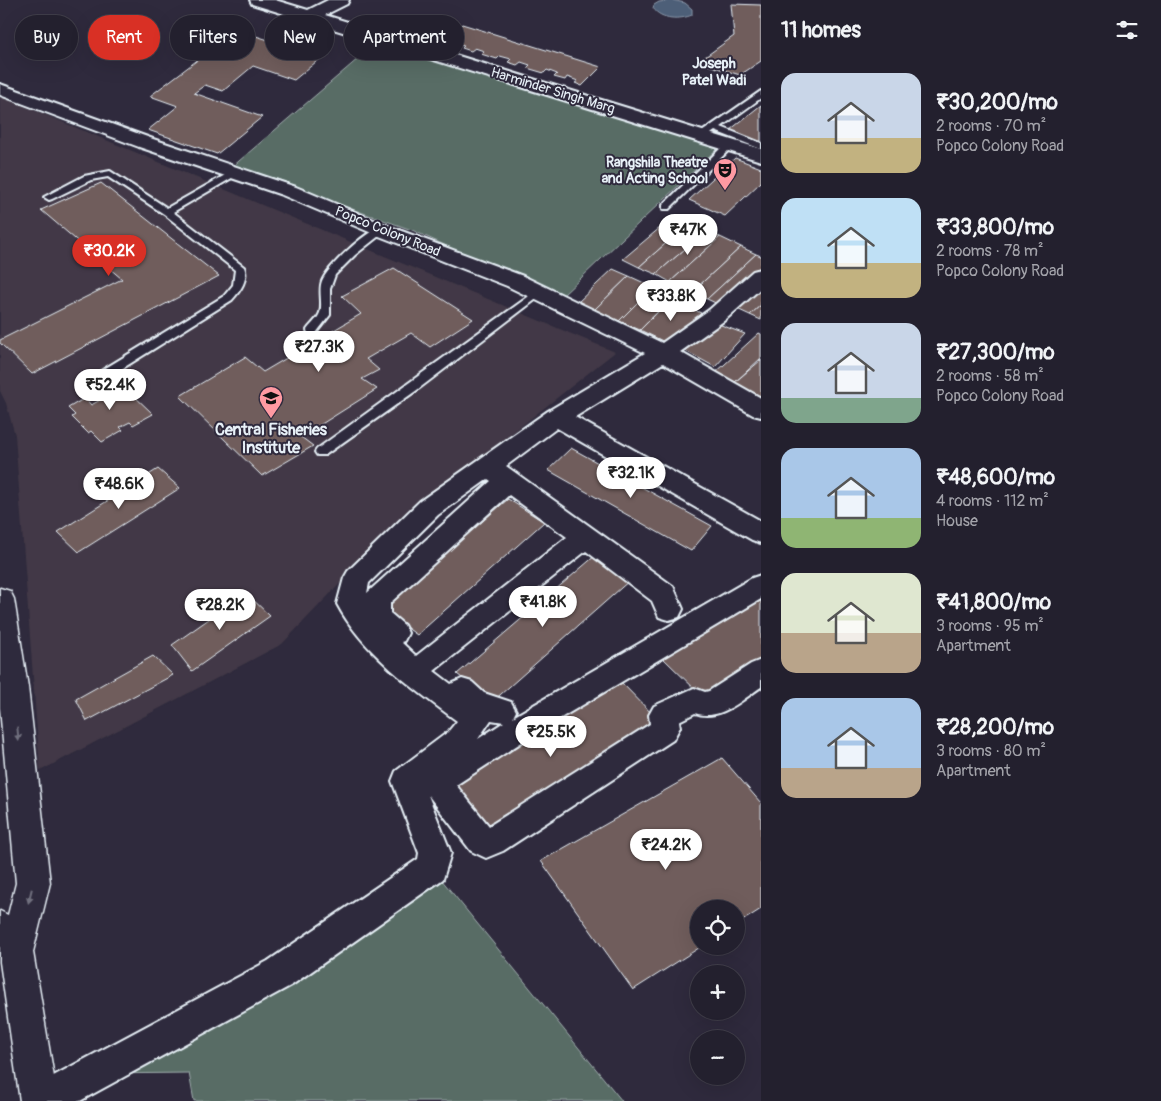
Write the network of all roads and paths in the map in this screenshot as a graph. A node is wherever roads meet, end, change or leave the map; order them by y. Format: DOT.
graph roads {
  1 [pos="258,0"];
  2 [pos="341,0"];
  3 [pos="312,9"];
  4 [pos="0,88"];
  5 [pos="761,94"];
  6 [pos="708,132"];
  7 [pos="729,145"];
  8 [pos="761,146"];
  9 [pos="761,155"];
  10 [pos="234,173"];
  11 [pos="49,197"];
  12 [pos="666,208"];
  13 [pos="167,212"];
  14 [pos="381,230"];
  15 [pos="761,276"];
  16 [pos="539,292"];
  17 [pos="312,330"];
  18 [pos="663,353"];
  19 [pos="95,380"];
  20 [pos="761,409"];
  21 [pos="556,417"];
  22 [pos="321,452"];
  23 [pos="498,473"];
  24 [pos="761,533"];
  25 [pos="586,537"];
  26 [pos="761,571"];
  27 [pos="761,586"];
  28 [pos="0,599"];
  29 [pos="723,601"];
  30 [pos="670,609"];
  31 [pos="427,662"];
  32 [pos="761,672"];
  33 [pos="508,715"];
  34 [pos="8,940"];
  35 [pos="38,1101"];
  36 [pos="44,1101"];
  1 -- 3 [label="street, Harminder Singh Marg"];
  2 -- 3 [label="street"];
  3 -- 6 [label="street, Harminder Singh Marg"];
  4 -- 10 [label="street, Popco Colony Road"];
  5 -- 6 [label="lane"];
  6 -- 7 [label="street, Harminder Singh Marg"];
  6 -- 8 [label="lane"];
  7 -- 9 [label="street, Harminder Singh Marg"];
  7 -- 12 [label="lane"];
  10 -- 13 [label="lane"];
  10 -- 14 [label="street, Popco Colony Road"];
  11 -- 13 [label="lane"];
  13 -- 19 [label="lane"];
  14 -- 16 [label="street, Popco Colony Road"];
  14 -- 17 [label="lane"];
  15 -- 18 [label="street"];
  16 -- 18 [label="street, Popco Colony Road"];
  16 -- 22 [label="lane"];
  18 -- 20 [label="street, Popco Colony Road"];
  18 -- 21 [label="street"];
  21 -- 23 [label="street"];
  21 -- 24 [label="street"];
  23 -- 25 [label="street"];
  23 -- 31 [label="street"];
  23 -- 33 [label="street"];
  25 -- 30 [label="street"];
  25 -- 31 [label="street"];
  26 -- 29 [label="street"];
  27 -- 29 [label="street"];
  28 -- 34 [label="street, one-way"];
  29 -- 33 [label="street"];
  31 -- 33 [label="street"];
  32 -- 33 [label="street"];
  33 -- 36 [label="street"];
  34 -- 35 [label="street"];
}
